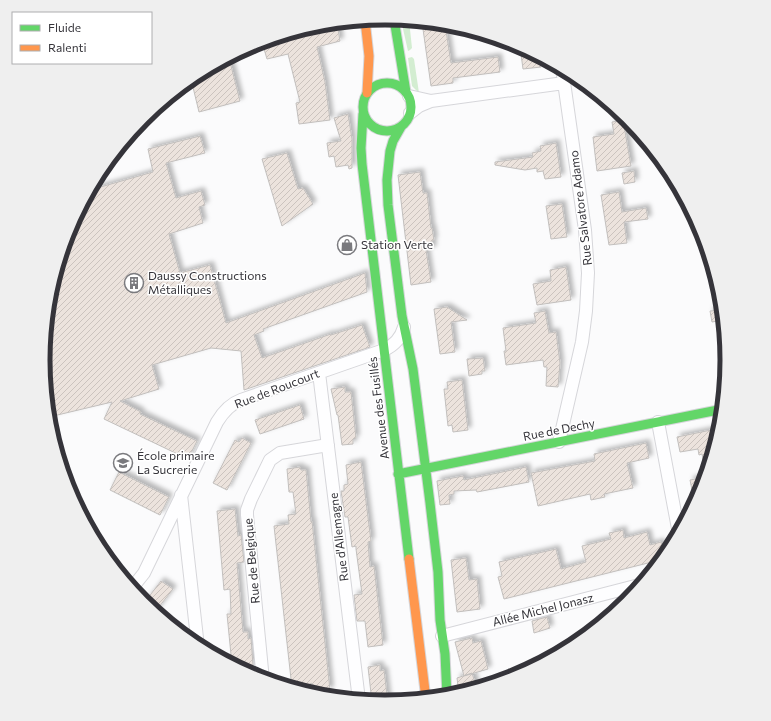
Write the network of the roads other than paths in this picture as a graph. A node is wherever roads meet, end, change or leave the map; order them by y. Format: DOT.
graph roads {
  1 [pos="395,25"];
  2 [pos="366,26"];
  3 [pos="563,76"];
  4 [pos="564,83"];
  5 [pos="367,93"];
  6 [pos="408,94"];
  7 [pos="431,101"];
  8 [pos="410,113"];
  9 [pos="363,114"];
  10 [pos="401,127"];
  11 [pos="404,327"];
  12 [pos="384,350"];
  13 [pos="319,373"];
  14 [pos="717,410"];
  15 [pos="658,422"];
  16 [pos="559,442"];
  17 [pos="328,445"];
  18 [pos="425,469"];
  19 [pos="398,474"];
  20 [pos="182,495"];
  21 [pos="678,524"];
  22 [pos="135,584"];
  23 [pos="634,586"];
  24 [pos="442,636"];
  25 [pos="197,638"];
  26 [pos="262,672"];
  27 [pos="447,691"];
  28 [pos="425,693"];
  29 [pos="355,694"];
  1 -- 6 [label="main road"];
  2 -- 5 [label="main road"];
  3 -- 4 [label="street, Rue Salvatore Adamo"];
  4 -- 7 [label="street"];
  4 -- 16 [label="street, Rue Salvatore Adamo"];
  5 -- 6 [label="main road"];
  5 -- 9 [label="main road"];
  6 -- 7 [label="street"];
  6 -- 8 [label="main road"];
  7 -- 8 [label="street"];
  8 -- 10 [label="main road"];
  9 -- 10 [label="main road"];
  9 -- 12 [label="main road, Avenue des Fusillés"];
  10 -- 11 [label="main road"];
  11 -- 12 [label="street, Rue de Roucourt"];
  11 -- 18 [label="main road"];
  12 -- 13 [label="street, Rue de Roucourt"];
  12 -- 19 [label="main road, Avenue des Fusillés"];
  13 -- 17 [label="street, Rue d'Allemagne"];
  13 -- 20 [label="street, Rue de Roucourt"];
  14 -- 15 [label="main road, Rue de Dechy"];
  15 -- 16 [label="main road, Rue de Dechy"];
  15 -- 21 [label="street"];
  16 -- 18 [label="main road, Rue de Dechy"];
  17 -- 26 [label="street, Rue de Belgique"];
  17 -- 29 [label="street, Rue d'Allemagne"];
  18 -- 19 [label="main road, Rue de Dechy"];
  18 -- 24 [label="main road"];
  19 -- 28 [label="main road, Avenue des Fusillés"];
  20 -- 22 [label="street, Rue de Roucourt"];
  20 -- 25 [label="street"];
  23 -- 24 [label="street, Allée Michel Jonasz"];
  24 -- 27 [label="main road"];
}
